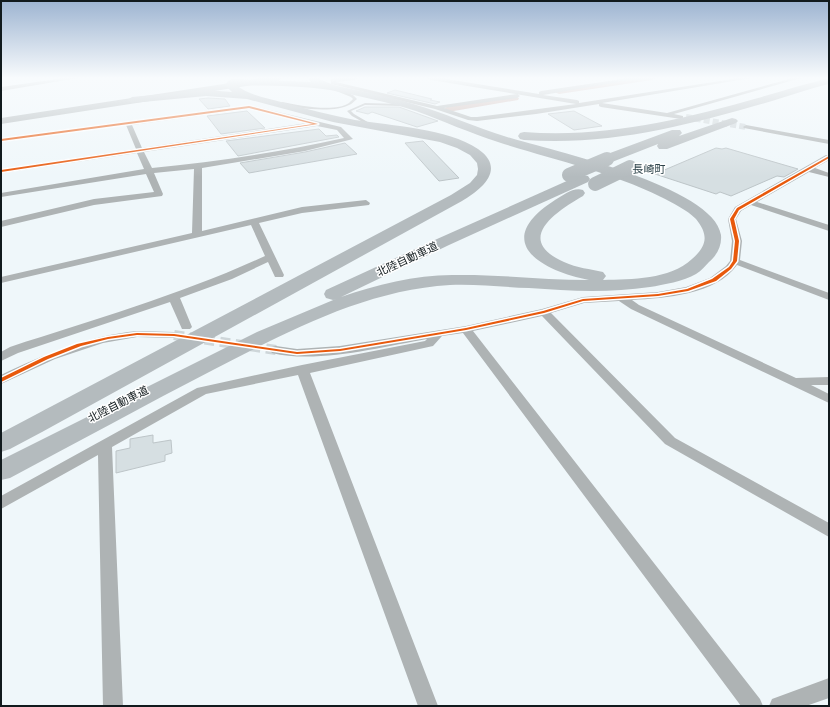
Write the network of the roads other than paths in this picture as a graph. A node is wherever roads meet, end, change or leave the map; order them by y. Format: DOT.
graph roads {
  1 [pos="49,111"];
  2 [pos="63,111"];
  3 [pos="219,111"];
  4 [pos="265,111"];
  5 [pos="301,111"];
  6 [pos="349,111"];
  7 [pos="434,111"];
  8 [pos="435,111"];
  9 [pos="436,111"];
  10 [pos="544,111"];
  11 [pos="642,111"];
  12 [pos="676,111"];
  13 [pos="720,111"];
  14 [pos="740,111"];
  15 [pos="761,111"];
  16 [pos="665,114"];
  17 [pos="518,115"];
  18 [pos="681,117"];
  19 [pos="1,118"];
  20 [pos="1,121"];
  21 [pos="479,122"];
  22 [pos="128,123"];
  23 [pos="318,124"];
  24 [pos="722,124"];
  25 [pos="379,127"];
  26 [pos="746,127"];
  27 [pos="1,140"];
  28 [pos="829,142"];
  29 [pos="141,151"];
  30 [pos="658,154"];
  31 [pos="829,157"];
  32 [pos="644,160"];
  33 [pos="626,165"];
  34 [pos="198,166"];
  35 [pos="808,169"];
  36 [pos="1,171"];
  37 [pos="149,171"];
  38 [pos="829,175"];
  39 [pos="583,179"];
  40 [pos="1,195"];
  41 [pos="749,202"];
  42 [pos="366,203"];
  43 [pos="254,221"];
  44 [pos="1,224"];
  45 [pos="829,228"];
  46 [pos="197,234"];
  47 [pos="270,257"];
  48 [pos="735,261"];
  49 [pos="279,275"];
  50 [pos="1,280"];
  51 [pos="174,297"];
  52 [pos="622,298"];
  53 [pos="829,298"];
  54 [pos="544,312"];
  55 [pos="186,327"];
  56 [pos="466,329"];
  57 [pos="439,333"];
  58 [pos="174,335"];
  59 [pos="276,350"];
  60 [pos="1,357"];
  61 [pos="302,370"];
  62 [pos="1,380"];
  63 [pos="829,381"];
  64 [pos="795,382"];
  65 [pos="829,399"];
  66 [pos="23,431"];
  67 [pos="1,443"];
  68 [pos="105,445"];
  69 [pos="1,464"];
  70 [pos="1,471"];
  71 [pos="1,503"];
  72 [pos="829,531"];
  73 [pos="829,688"];
  74 [pos="113,706"];
  75 [pos="428,706"];
  76 [pos="753,706"];
  77 [pos="779,706"];
  1 -- 19 [label="main road"];
  2 -- 20 [label="main road"];
  3 -- 22 [label="street"];
  4 -- 23 [label="street"];
  5 -- 25 [label="highway"];
  6 -- 25 [label="lane"];
  7 -- 70 [label="highway"];
  8 -- 13 [label="highway"];
  9 -- 17 [label="street"];
  10 -- 17 [label="street"];
  11 -- 16 [label="street"];
  12 -- 16 [label="street"];
  14 -- 39 [label="highway, 北陸自動車道, bridge"];
  15 -- 24 [label="highway"];
  16 -- 18 [label="street"];
  17 -- 21 [label="street"];
  22 -- 27 [label="street"];
  22 -- 29 [label="street"];
  23 -- 29 [label="street"];
  23 -- 34 [label="street"];
  24 -- 30 [label="highway"];
  24 -- 33 [label="highway"];
  25 -- 39 [label="highway"];
  25 -- 66 [label="highway"];
  26 -- 28 [label="street"];
  29 -- 36 [label="street"];
  29 -- 37 [label="street"];
  31 -- 35 [label="street"];
  32 -- 33 [label="highway"];
  33 -- 39 [label="highway, bridge"];
  34 -- 37 [label="street"];
  34 -- 46 [label="street"];
  35 -- 38 [label="street"];
  35 -- 41 [label="street"];
  37 -- 40 [label="street"];
  37 -- 44 [label="street"];
  39 -- 66 [label="highway, 北陸自動車道"];
  39 -- 69 [label="highway, 北陸自動車道"];
  41 -- 45 [label="street"];
  41 -- 48 [label="street"];
  42 -- 43 [label="street"];
  43 -- 46 [label="street"];
  43 -- 47 [label="street"];
  46 -- 50 [label="street"];
  47 -- 49 [label="street"];
  47 -- 51 [label="street"];
  48 -- 52 [label="street"];
  48 -- 53 [label="street"];
  51 -- 55 [label="street"];
  51 -- 60 [label="street"];
  52 -- 54 [label="street"];
  52 -- 64 [label="street"];
  54 -- 56 [label="street"];
  54 -- 72 [label="street"];
  56 -- 57 [label="street"];
  56 -- 76 [label="street"];
  57 -- 59 [label="street"];
  57 -- 61 [label="street"];
  58 -- 62 [label="street"];
  61 -- 68 [label="street"];
  61 -- 75 [label="street"];
  63 -- 64 [label="street"];
  64 -- 65 [label="street"];
  66 -- 67 [label="highway, 北陸自動車道"];
  68 -- 71 [label="street"];
  68 -- 74 [label="street"];
  73 -- 77 [label="street"];
}
